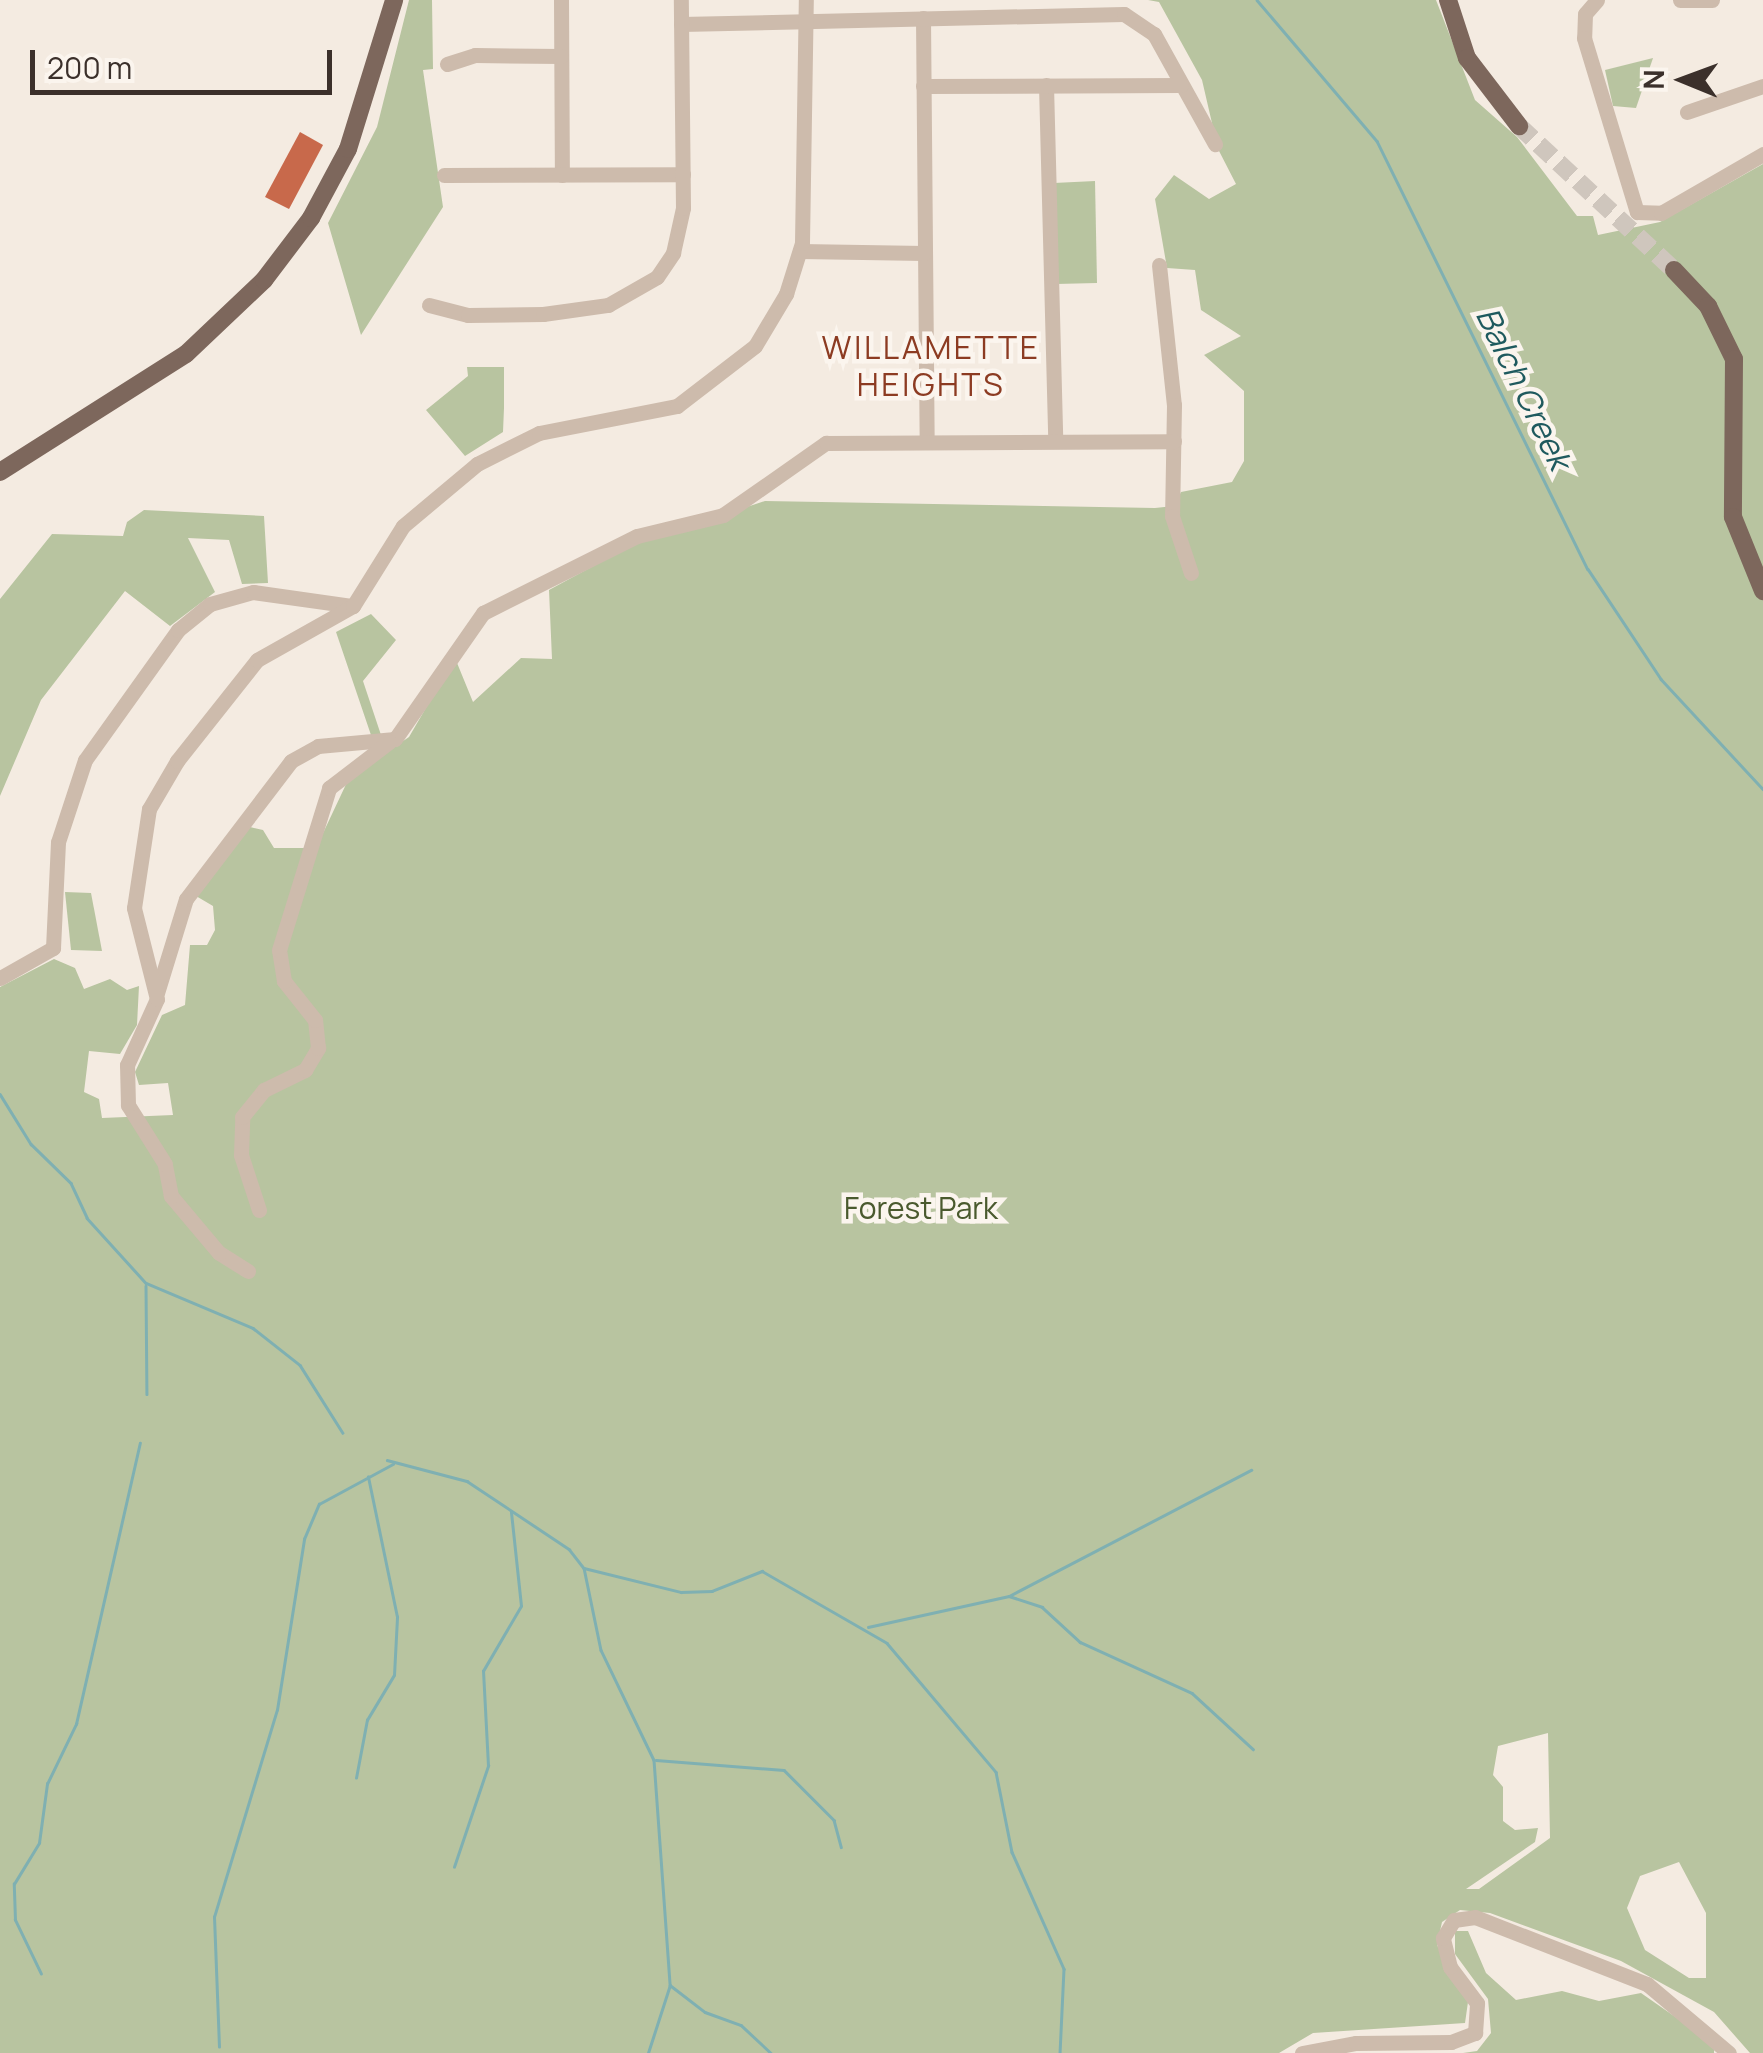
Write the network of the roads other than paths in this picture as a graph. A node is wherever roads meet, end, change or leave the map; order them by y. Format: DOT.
graph roads {
  1 [pos="394,0"];
  2 [pos="561,0"];
  3 [pos="681,0"];
  4 [pos="806,0"];
  5 [pos="1448,0"];
  6 [pos="1597,0"];
  7 [pos="1680,0"];
  8 [pos="1712,0"];
  9 [pos="922,18"];
  10 [pos="803,20"];
  11 [pos="681,24"];
  12 [pos="561,56"];
  13 [pos="447,64"];
  14 [pos="1181,85"];
  15 [pos="923,86"];
  16 [pos="1046,86"];
  17 [pos="1763,86"];
  18 [pos="1688,112"];
  19 [pos="1518,126"];
  20 [pos="1215,144"];
  21 [pos="1763,154"];
  22 [pos="683,174"];
  23 [pos="562,175"];
  24 [pos="444,176"];
  25 [pos="800,251"];
  26 [pos="924,252"];
  27 [pos="1159,265"];
  28 [pos="1674,270"];
  29 [pos="429,304"];
  30 [pos="1055,440"];
  31 [pos="1174,441"];
  32 [pos="927,442"];
  33 [pos="0,472"];
  34 [pos="1191,573"];
  35 [pos="1763,591"];
  36 [pos="353,606"];
  37 [pos="389,742"];
  38 [pos="0,978"];
  39 [pos="156,993"];
  40 [pos="258,1210"];
  41 [pos="248,1271"];
  42 [pos="1302,2053"];
  43 [pos="1729,2053"];
  1 -- 33 [label="main road"];
  2 -- 12 [label="street"];
  3 -- 11 [label="street"];
  4 -- 10 [label="street"];
  5 -- 19 [label="main road"];
  6 -- 21 [label="street"];
  7 -- 8 [label="street"];
  9 -- 10 [label="street"];
  9 -- 14 [label="street"];
  9 -- 15 [label="street"];
  10 -- 11 [label="street"];
  10 -- 25 [label="street"];
  11 -- 22 [label="street"];
  12 -- 13 [label="street"];
  12 -- 23 [label="street"];
  14 -- 16 [label="street"];
  14 -- 20 [label="street"];
  15 -- 16 [label="street"];
  15 -- 26 [label="street"];
  16 -- 30 [label="street"];
  17 -- 18 [label="street"];
  22 -- 23 [label="street"];
  22 -- 29 [label="street"];
  23 -- 24 [label="street"];
  25 -- 26 [label="street"];
  25 -- 36 [label="street"];
  26 -- 32 [label="street"];
  27 -- 31 [label="street"];
  28 -- 35 [label="main road"];
  30 -- 31 [label="street"];
  30 -- 32 [label="street"];
  31 -- 34 [label="street"];
  32 -- 37 [label="street"];
  36 -- 38 [label="street"];
  36 -- 39 [label="street"];
  37 -- 39 [label="street"];
  37 -- 40 [label="street"];
  39 -- 41 [label="street"];
  42 -- 43 [label="street"];
}
